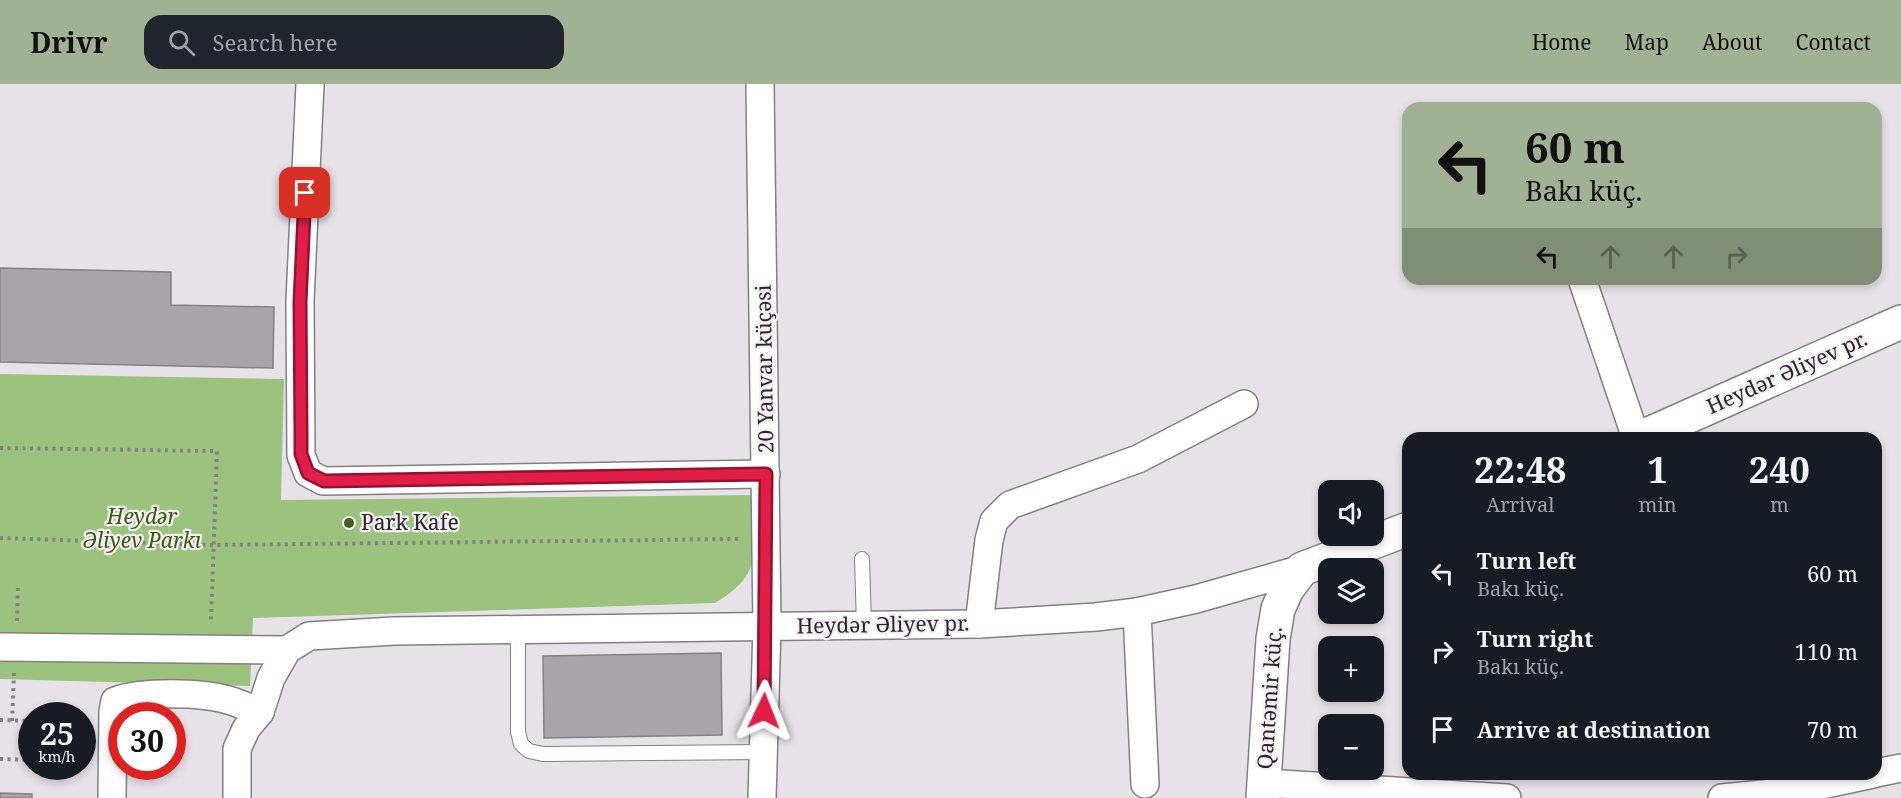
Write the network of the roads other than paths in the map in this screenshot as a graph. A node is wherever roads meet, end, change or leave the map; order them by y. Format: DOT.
graph roads {
  1 [pos="310,84"];
  2 [pos="760,84"];
  3 [pos="1584,285"];
  4 [pos="1901,322"];
  5 [pos="1244,404"];
  6 [pos="1636,432"];
  7 [pos="1652,432"];
  8 [pos="766,474"];
  9 [pos="1402,531"];
  10 [pos="862,559"];
  11 [pos="1302,569"];
  12 [pos="1137,612"];
  13 [pos="979,624"];
  14 [pos="864,626"];
  15 [pos="767,627"];
  16 [pos="518,629"];
  17 [pos="298,643"];
  18 [pos="0,647"];
  19 [pos="260,712"];
  20 [pos="763,752"];
  21 [pos="1901,768"];
  22 [pos="1882,772"];
  23 [pos="1846,780"];
  24 [pos="1145,784"];
  25 [pos="1263,790"];
  26 [pos="112,798"];
  27 [pos="237,798"];
  28 [pos="762,798"];
  29 [pos="1506,798"];
  30 [pos="1722,798"];
  1 -- 8 [label="street"];
  2 -- 8 [label="street, 20 Yanvar küçəsi"];
  3 -- 6 [label="street"];
  4 -- 7 [label="main road, Heydər Əliyev pr."];
  5 -- 13 [label="street"];
  8 -- 15 [label="street, 20 Yanvar küçəsi"];
  9 -- 11 [label="main road, Heydər Əliyev pr."];
  10 -- 14 [label="lane"];
  11 -- 12 [label="street, Heydər Əliyev pr."];
  11 -- 25 [label="main road, Qantəmir küç."];
  12 -- 13 [label="street, Heydər Əliyev pr."];
  12 -- 24 [label="street"];
  13 -- 14 [label="street, Heydər Əliyev pr."];
  14 -- 15 [label="street, Heydər Əliyev pr."];
  15 -- 16 [label="street, Heydər Əliyev pr."];
  15 -- 20 [label="street, 20 Yanvar küçəsi"];
  16 -- 17 [label="street, Heydər Əliyev pr."];
  16 -- 20 [label="lane"];
  17 -- 18 [label="street, Heydər Əliyev pr."];
  17 -- 19 [label="street"];
  19 -- 26 [label="street"];
  19 -- 27 [label="street"];
  20 -- 28 [label="street, 20 Yanvar küçəsi"];
  21 -- 22 [label="street"];
  23 -- 30 [label="street"];
  25 -- 29 [label="street"];
}
